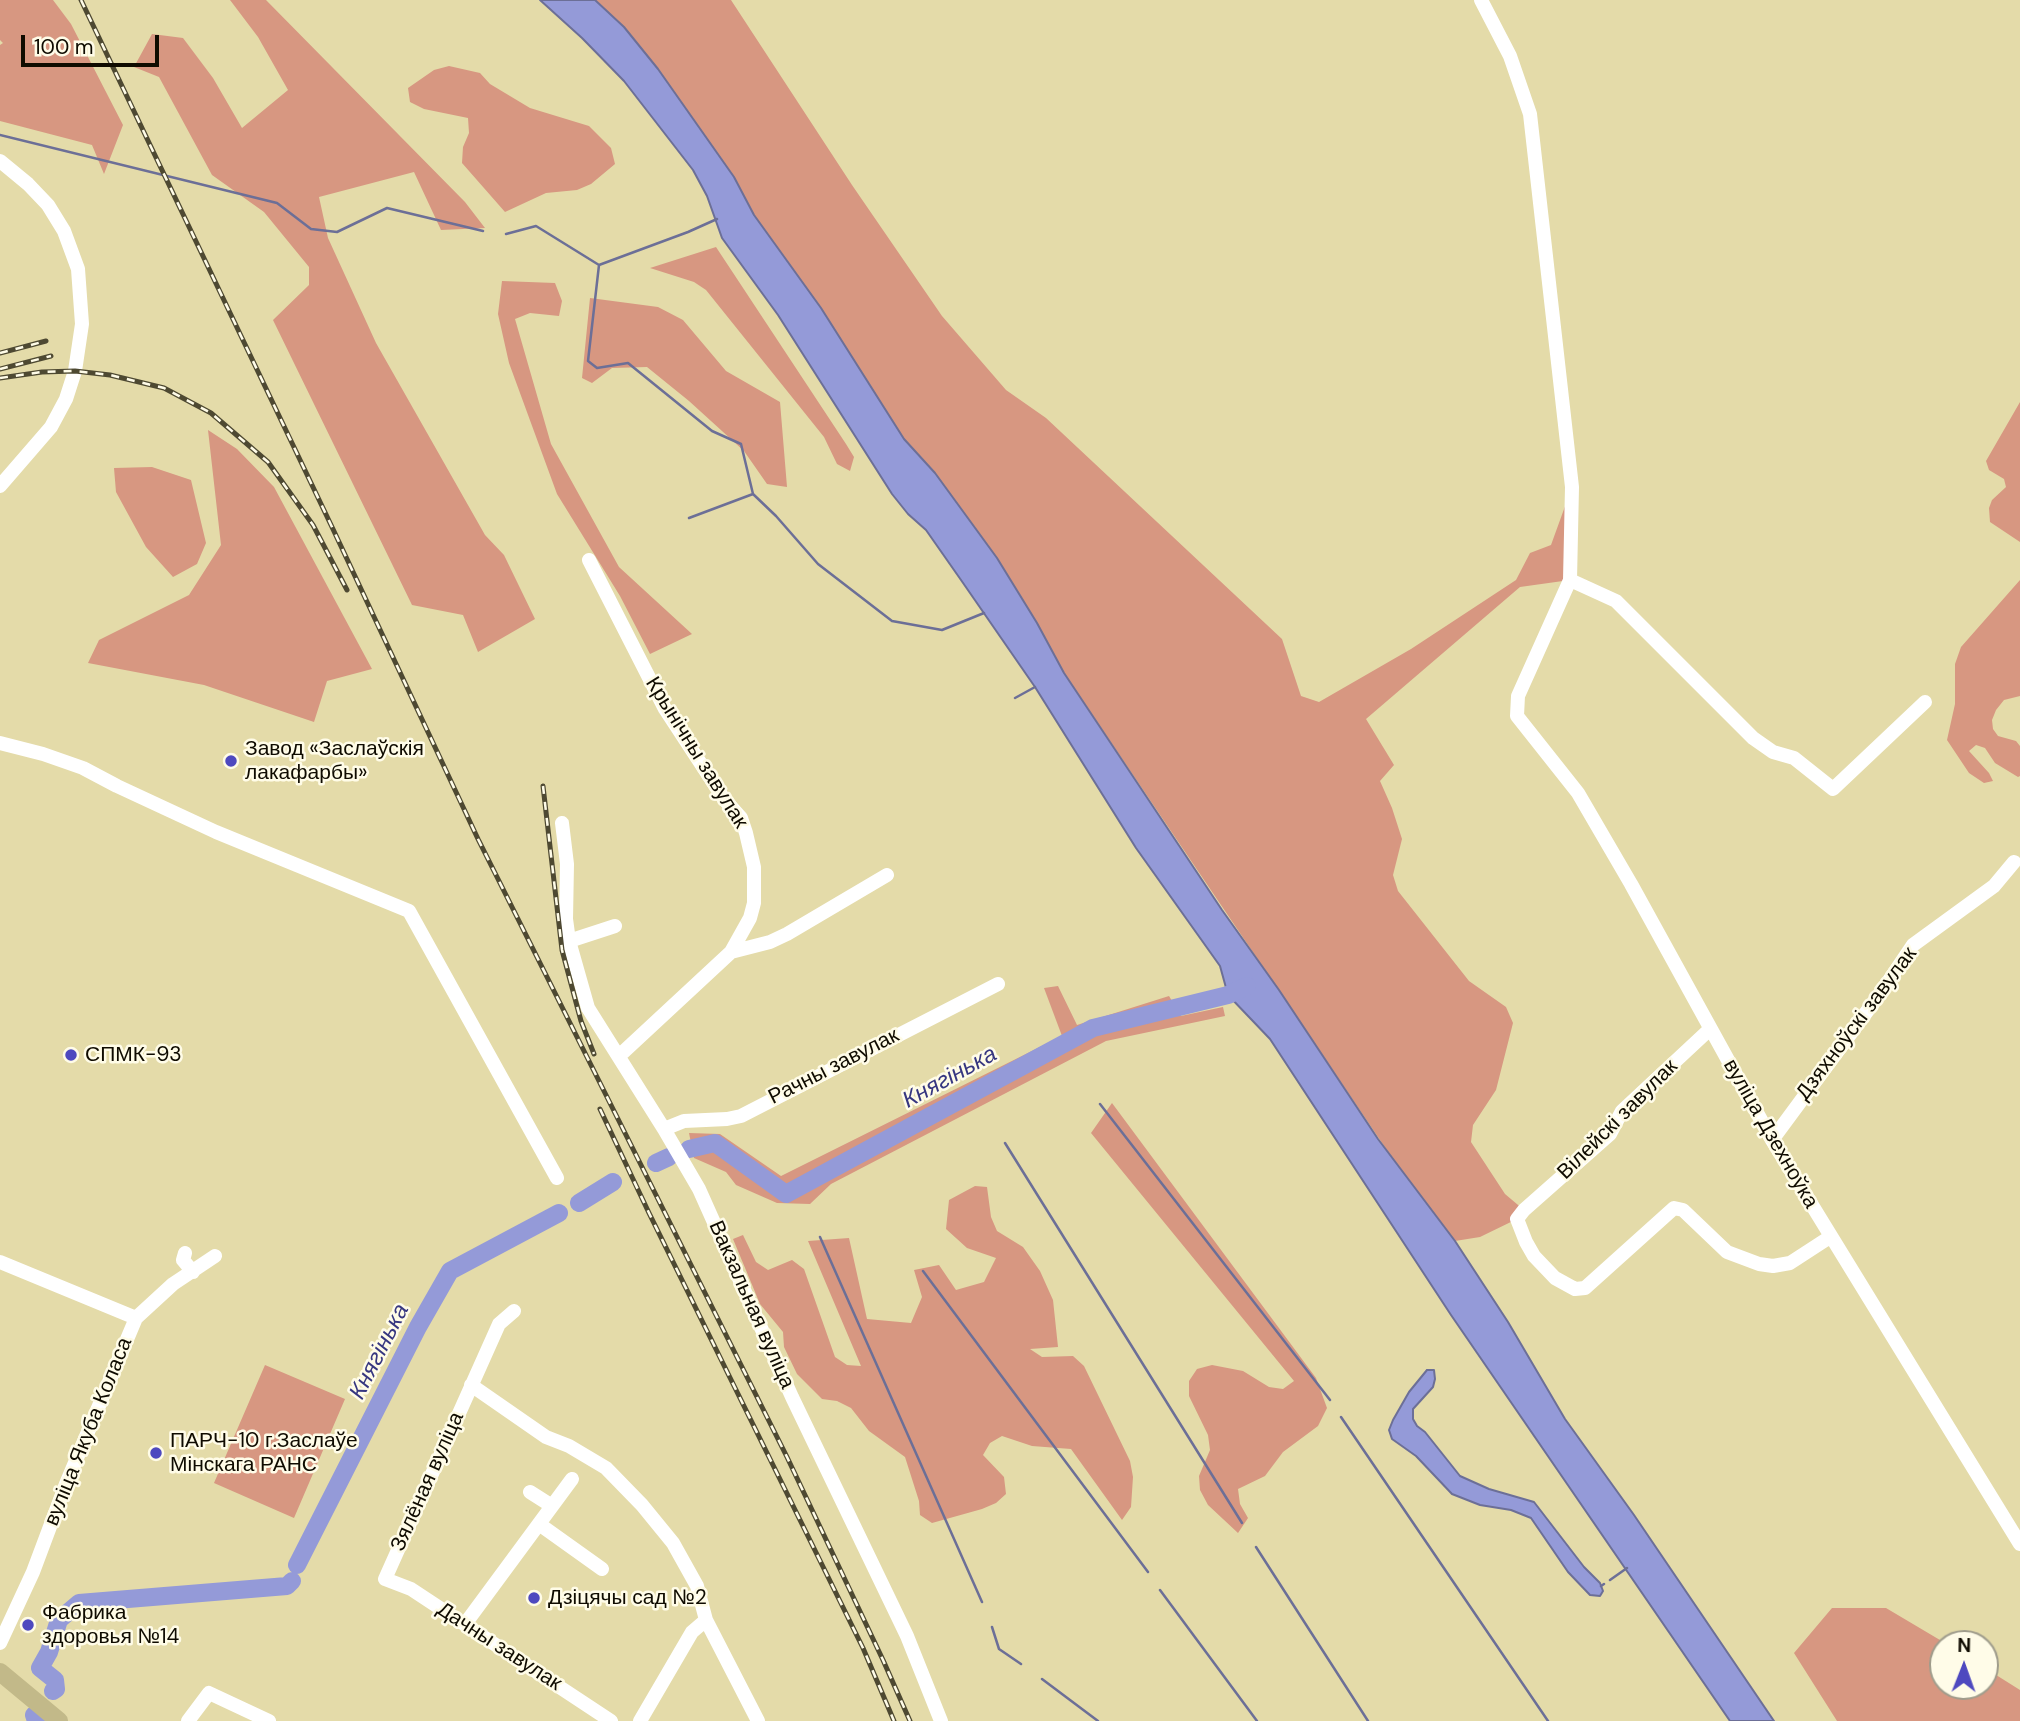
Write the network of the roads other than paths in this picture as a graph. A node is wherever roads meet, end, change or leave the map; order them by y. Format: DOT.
graph roads {
  1 [pos="1481,0"];
  2 [pos="0,161"];
  3 [pos="0,486"];
  4 [pos="589,560"];
  5 [pos="1570,580"];
  6 [pos="1925,702"];
  7 [pos="0,743"];
  8 [pos="562,823"];
  9 [pos="2014,862"];
  10 [pos="887,874"];
  11 [pos="615,926"];
  12 [pos="569,941"];
  13 [pos="731,952"];
  14 [pos="998,984"];
  15 [pos="1710,1029"];
  16 [pos="619,1056"];
  17 [pos="664,1129"];
  18 [pos="1772,1140"];
  19 [pos="557,1178"];
  20 [pos="1830,1237"];
  21 [pos="185,1253"];
  22 [pos="215,1256"];
  23 [pos="0,1262"];
  24 [pos="193,1272"];
  25 [pos="514,1311"];
  26 [pos="136,1318"];
  27 [pos="471,1385"];
  28 [pos="572,1479"];
  29 [pos="530,1492"];
  30 [pos="552,1506"];
  31 [pos="540,1524"];
  32 [pos="2020,1544"];
  33 [pos="602,1569"];
  34 [pos="385,1579"];
  35 [pos="706,1620"];
  36 [pos="466,1624"];
  37 [pos="0,1643"];
  38 [pos="0,1672"];
  39 [pos="59,1721"];
  40 [pos="188,1721"];
  41 [pos="269,1721"];
  42 [pos="611,1721"];
  43 [pos="640,1721"];
  44 [pos="758,1721"];
  45 [pos="941,1721"];
  1 -- 5 [label="street"];
  2 -- 3 [label="street"];
  4 -- 13 [label="street, Крынічны завулак"];
  5 -- 6 [label="street"];
  5 -- 15 [label="street, вуліца Дзехноўка"];
  7 -- 19 [label="street"];
  8 -- 12 [label="street, Вакзальная вуліца"];
  9 -- 18 [label="street, Дзяхноўскі завулак"];
  10 -- 13 [label="street"];
  11 -- 12 [label="street"];
  12 -- 16 [label="street, Вакзальная вуліца"];
  13 -- 16 [label="street"];
  14 -- 17 [label="street, Рачны завулак"];
  15 -- 18 [label="street, вуліца Дзехноўка"];
  15 -- 20 [label="street, Вілейскі завулак"];
  16 -- 17 [label="street, Вакзальная вуліца"];
  17 -- 45 [label="street, Вакзальная вуліца"];
  18 -- 20 [label="street, вуліца Дзехноўка"];
  20 -- 32 [label="street, вуліца Дзехноўка"];
  21 -- 24 [label="street"];
  22 -- 24 [label="street"];
  23 -- 26 [label="street, вуліца Якуба Коласа"];
  24 -- 26 [label="street"];
  25 -- 27 [label="street, Зялёная вуліца"];
  26 -- 37 [label="street, вуліца Якуба Коласа"];
  27 -- 34 [label="street, Зялёная вуліца"];
  27 -- 35 [label="street, Зялёная вуліца"];
  28 -- 30 [label="street"];
  29 -- 30 [label="street"];
  30 -- 31 [label="street"];
  31 -- 33 [label="street"];
  31 -- 36 [label="street"];
  34 -- 36 [label="street, Дачны завулак"];
  35 -- 43 [label="street"];
  35 -- 44 [label="street, Зялёная вуліца"];
  36 -- 42 [label="street, Дачны завулак"];
  38 -- 39 [label="main road"];
  40 -- 41 [label="street"];
}
